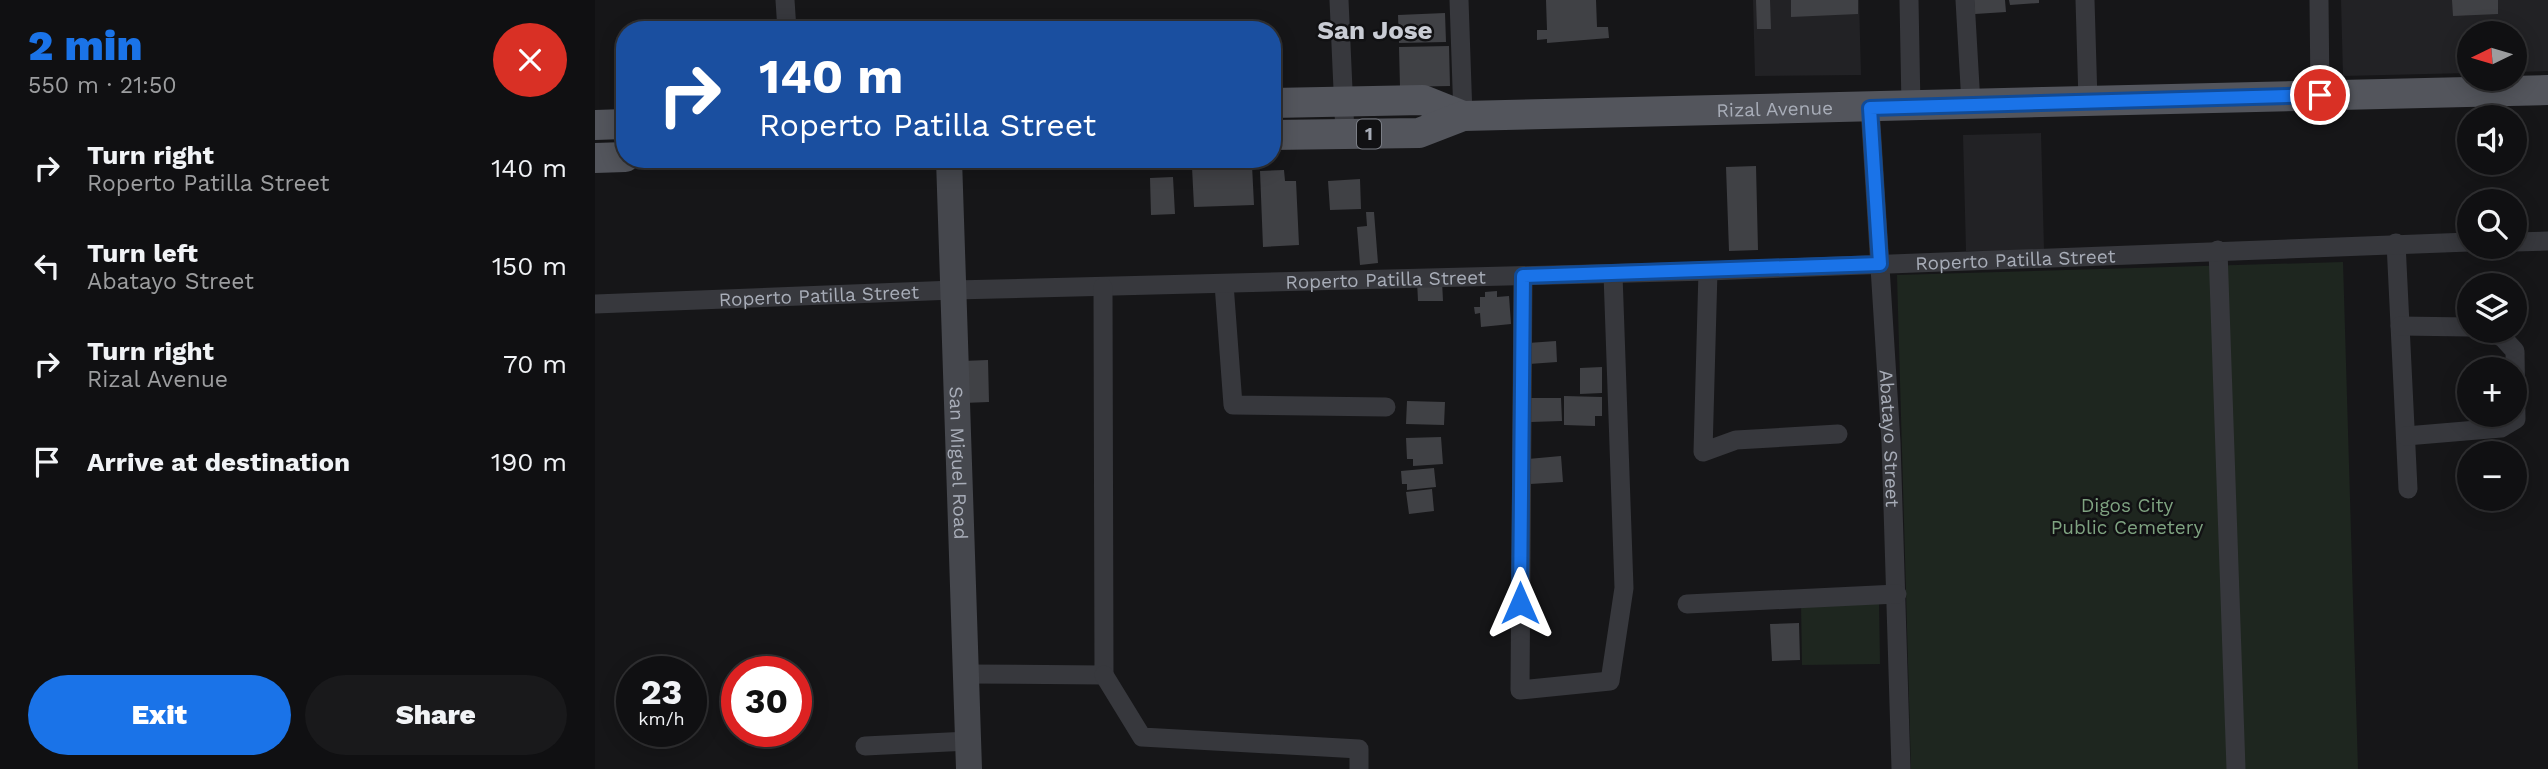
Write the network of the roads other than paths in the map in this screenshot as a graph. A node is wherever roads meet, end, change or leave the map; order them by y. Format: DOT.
graph roads {
  1 [pos="785,0"];
  2 [pos="1339,0"];
  3 [pos="1459,0"];
  4 [pos="1909,0"];
  5 [pos="1965,0"];
  6 [pos="2085,0"];
  7 [pos="2319,0"];
  8 [pos="786,21"];
  9 [pos="2548,90"];
  10 [pos="2320,95"];
  11 [pos="2088,101"];
  12 [pos="1344,102"];
  13 [pos="1281,103"];
  14 [pos="1971,104"];
  15 [pos="1911,107"];
  16 [pos="1870,108"];
  17 [pos="1463,116"];
  18 [pos="616,124"];
  19 [pos="595,125"];
  20 [pos="1345,134"];
  21 [pos="1281,135"];
  22 [pos="616,157"];
  23 [pos="595,158"];
  24 [pos="949,168"];
  25 [pos="2457,242"];
  26 [pos="2527,242"];
  27 [pos="2548,242"];
  28 [pos="2396,243"];
  29 [pos="2218,250"];
  30 [pos="1880,264"];
  31 [pos="1708,271"];
  32 [pos="1613,274"];
  33 [pos="1523,276"];
  34 [pos="1224,284"];
  35 [pos="1103,287"];
  36 [pos="954,290"];
  37 [pos="595,304"];
  38 [pos="2400,326"];
  39 [pos="2457,327"];
  40 [pos="2508,343"];
  41 [pos="1385,407"];
  42 [pos="1838,434"];
  43 [pos="2406,436"];
  44 [pos="2408,489"];
  45 [pos="1897,594"];
  46 [pos="1687,604"];
  47 [pos="967,674"];
  48 [pos="1104,675"];
  49 [pos="969,741"];
  50 [pos="865,746"];
  51 [pos="969,769"];
  52 [pos="1359,769"];
  53 [pos="1901,769"];
  54 [pos="2236,769"];
  1 -- 8 [label="street"];
  2 -- 12 [label="street"];
  3 -- 17 [label="street"];
  4 -- 15 [label="street"];
  5 -- 14 [label="street"];
  6 -- 11 [label="street"];
  7 -- 10 [label="street"];
  9 -- 10 [label="main road, Rizal Avenue / 1"];
  10 -- 11 [label="main road, Rizal Avenue / 1"];
  11 -- 14 [label="main road, Rizal Avenue / 1"];
  12 -- 13 [label="main road, Rizal Avenue / 1"];
  12 -- 17 [label="main road, Rizal Avenue / 1"];
  12 -- 20 [label="street"];
  14 -- 15 [label="main road, Rizal Avenue / 1"];
  15 -- 16 [label="main road, Rizal Avenue / 1"];
  16 -- 17 [label="main road, Rizal Avenue / 1"];
  16 -- 30 [label="street, Abatayo Street"];
  17 -- 20 [label="main road, Rizal Avenue / 1"];
  18 -- 19 [label="main road"];
  20 -- 21 [label="main road, Rizal Avenue / 1"];
  22 -- 23 [label="main road"];
  24 -- 36 [label="street, San Miguel Road"];
  25 -- 28 [label="street, Roperto Patilla Street"];
  26 -- 27 [label="street"];
  28 -- 29 [label="street, Roperto Patilla Street"];
  28 -- 38 [label="street"];
  29 -- 30 [label="street, Roperto Patilla Street"];
  29 -- 54 [label="street"];
  30 -- 31 [label="street, Roperto Patilla Street"];
  30 -- 45 [label="street, Abatayo Street"];
  31 -- 32 [label="street, Roperto Patilla Street"];
  31 -- 42 [label="street"];
  32 -- 33 [label="street, Roperto Patilla Street"];
  32 -- 33 [label="street"];
  33 -- 34 [label="street, Roperto Patilla Street"];
  34 -- 35 [label="street, Roperto Patilla Street"];
  34 -- 41 [label="street"];
  35 -- 36 [label="street, Roperto Patilla Street"];
  35 -- 48 [label="street"];
  36 -- 37 [label="street, Roperto Patilla Street"];
  36 -- 47 [label="street, San Miguel Road"];
  38 -- 39 [label="street"];
  38 -- 43 [label="street"];
  40 -- 43 [label="street"];
  43 -- 44 [label="street"];
  45 -- 46 [label="street"];
  45 -- 53 [label="street, Abatayo Street"];
  47 -- 48 [label="street"];
  47 -- 49 [label="street, San Miguel Road"];
  48 -- 52 [label="street"];
  49 -- 50 [label="street"];
  49 -- 51 [label="street, San Miguel Road"];
}
